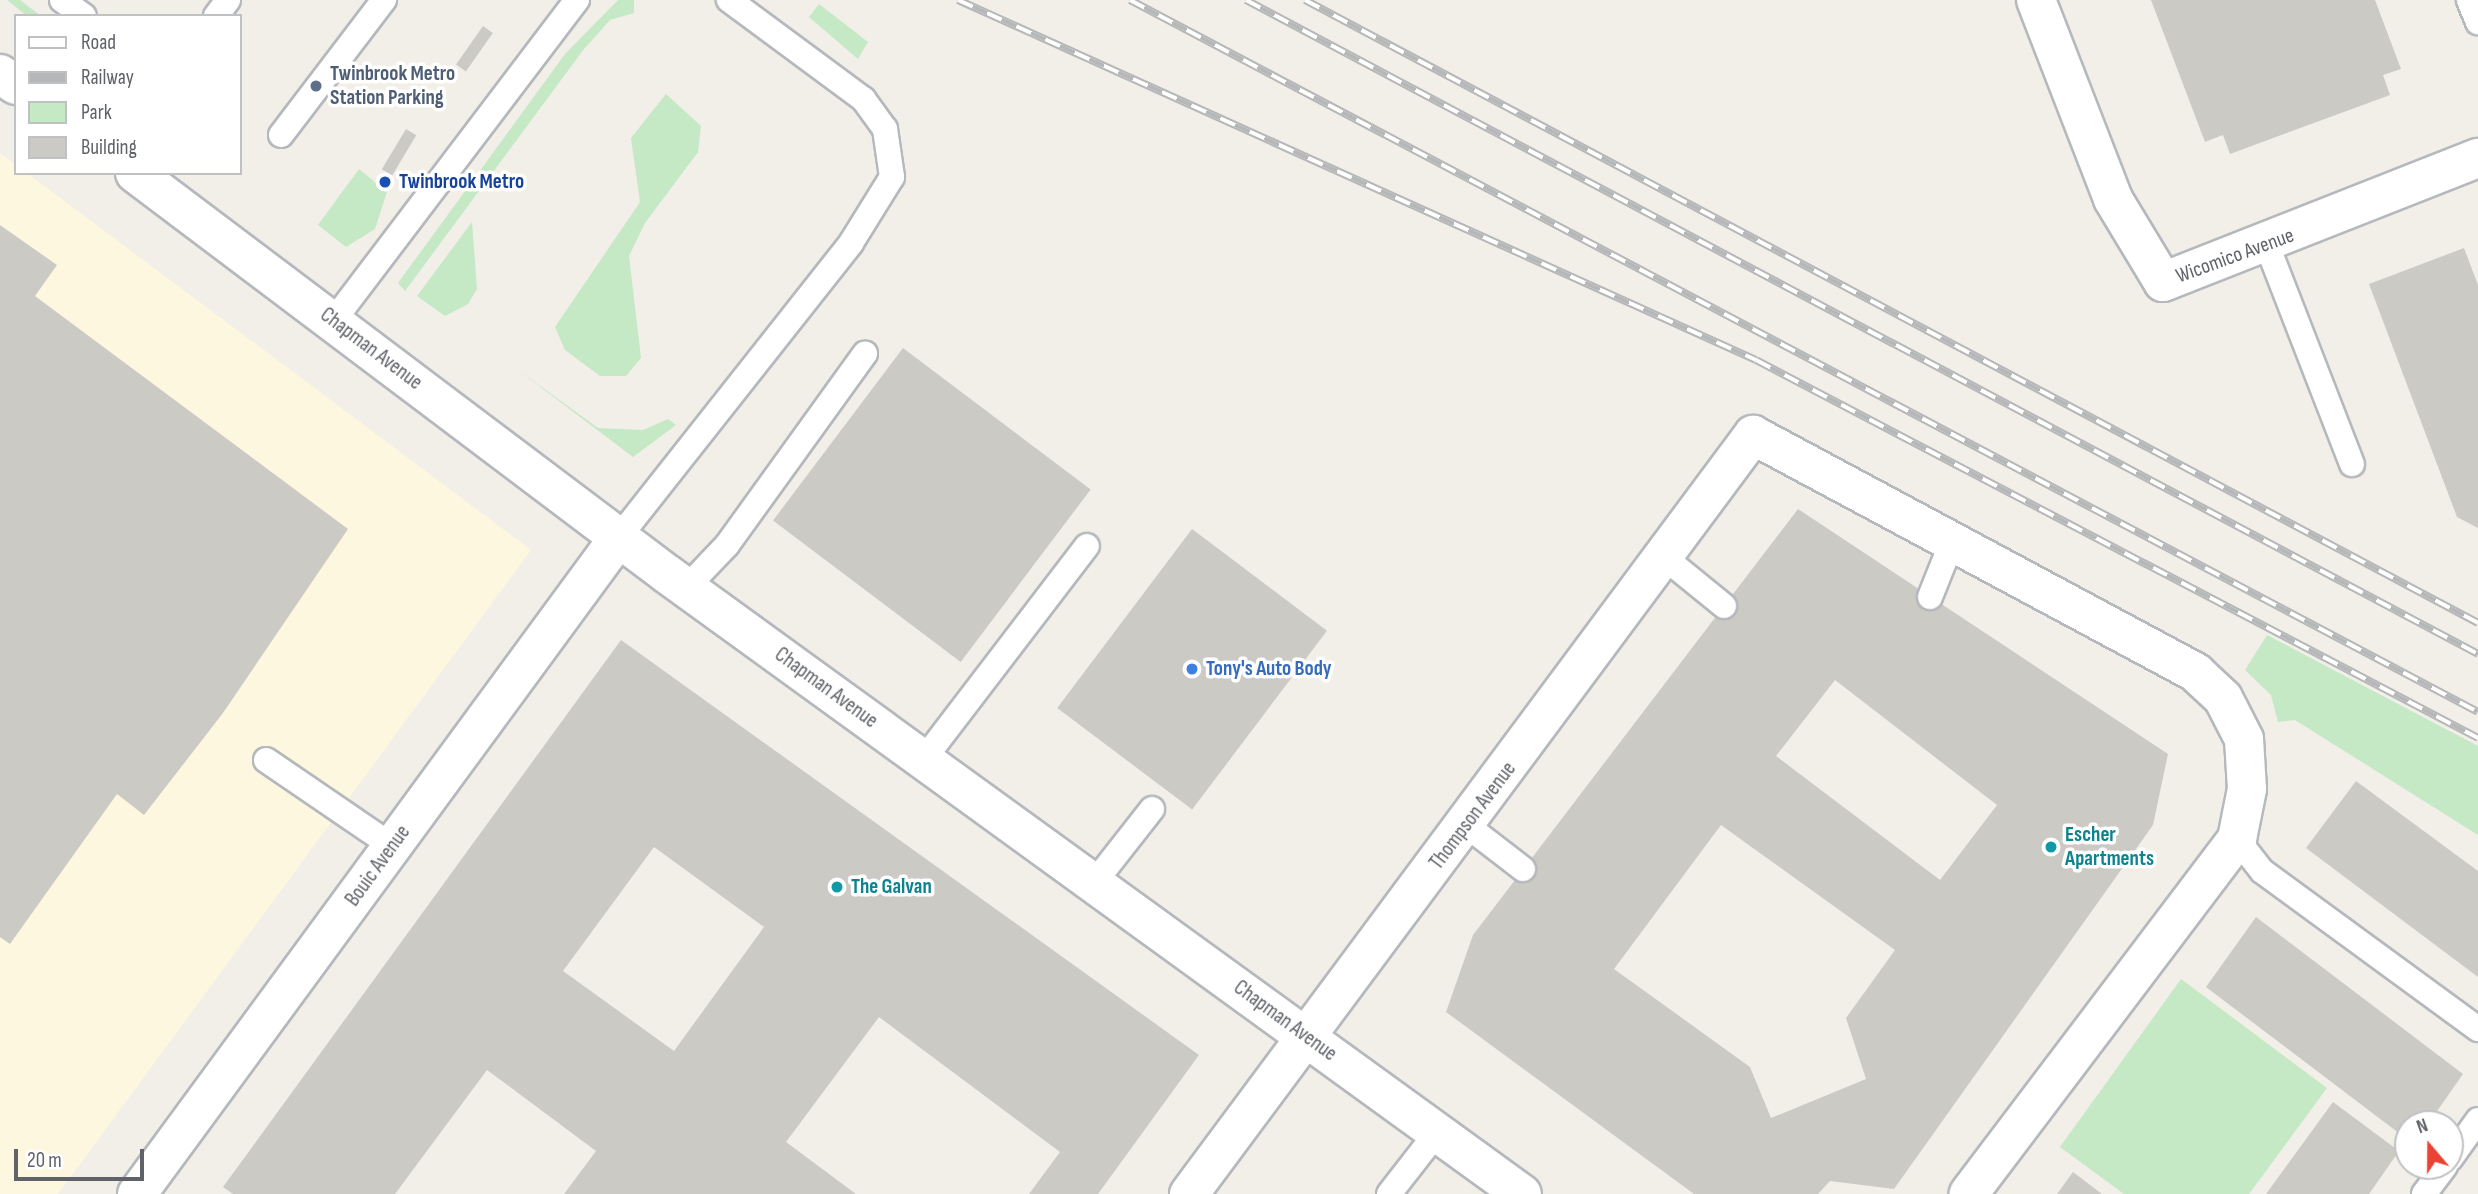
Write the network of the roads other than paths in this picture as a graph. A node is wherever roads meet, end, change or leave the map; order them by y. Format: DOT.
graph roads {
  1 [pos="62,0"];
  2 [pos="384,0"];
  3 [pos="577,0"];
  4 [pos="729,0"];
  5 [pos="2036,0"];
  6 [pos="2469,0"];
  7 [pos="81,14"];
  8 [pos="2478,22"];
  9 [pos="281,135"];
  10 [pos="2478,158"];
  11 [pos="138,175"];
  12 [pos="2267,245"];
  13 [pos="334,320"];
  14 [pos="865,354"];
  15 [pos="2352,464"];
  16 [pos="619,537"];
  17 [pos="1952,542"];
  18 [pos="1087,545"];
  19 [pos="1665,558"];
  20 [pos="687,587"];
  21 [pos="1930,597"];
  22 [pos="1724,606"];
  23 [pos="923,759"];
  24 [pos="266,760"];
  25 [pos="1152,809"];
  26 [pos="1466,825"];
  27 [pos="2237,839"];
  28 [pos="392,846"];
  29 [pos="1523,869"];
  30 [pos="1094,883"];
  31 [pos="2478,1029"];
  32 [pos="1305,1036"];
  33 [pos="2478,1121"];
  34 [pos="1438,1131"];
  35 [pos="2464,1140"];
  36 [pos="137,1194"];
  37 [pos="1189,1194"];
  38 [pos="1389,1194"];
  39 [pos="1522,1194"];
  40 [pos="1969,1194"];
  1 -- 7 [label="lane"];
  2 -- 9 [label="lane"];
  3 -- 13 [label="lane"];
  4 -- 16 [label="lane"];
  5 -- 12 [label="street, Wicomico Avenue"];
  6 -- 8 [label="lane"];
  10 -- 12 [label="street, Wicomico Avenue"];
  11 -- 13 [label="street, Chapman Avenue"];
  12 -- 15 [label="lane"];
  13 -- 16 [label="street, Chapman Avenue"];
  14 -- 20 [label="lane"];
  16 -- 20 [label="street, Chapman Avenue"];
  16 -- 28 [label="street, Bouic Avenue"];
  17 -- 19 [label="street, Thompson Avenue"];
  17 -- 21 [label="lane"];
  17 -- 27 [label="street"];
  18 -- 23 [label="lane"];
  19 -- 22 [label="lane"];
  19 -- 26 [label="street, Thompson Avenue"];
  20 -- 23 [label="street, Chapman Avenue"];
  23 -- 30 [label="street, Chapman Avenue"];
  24 -- 28 [label="lane"];
  25 -- 30 [label="lane"];
  26 -- 29 [label="lane"];
  26 -- 32 [label="street, Thompson Avenue"];
  27 -- 31 [label="lane"];
  27 -- 40 [label="street"];
  28 -- 36 [label="street, Bouic Avenue"];
  30 -- 32 [label="street, Chapman Avenue"];
  32 -- 34 [label="street, Chapman Avenue"];
  32 -- 37 [label="street, Thompson Avenue"];
  33 -- 35 [label="lane"];
  34 -- 38 [label="lane"];
  34 -- 39 [label="street, Chapman Avenue"];
}
